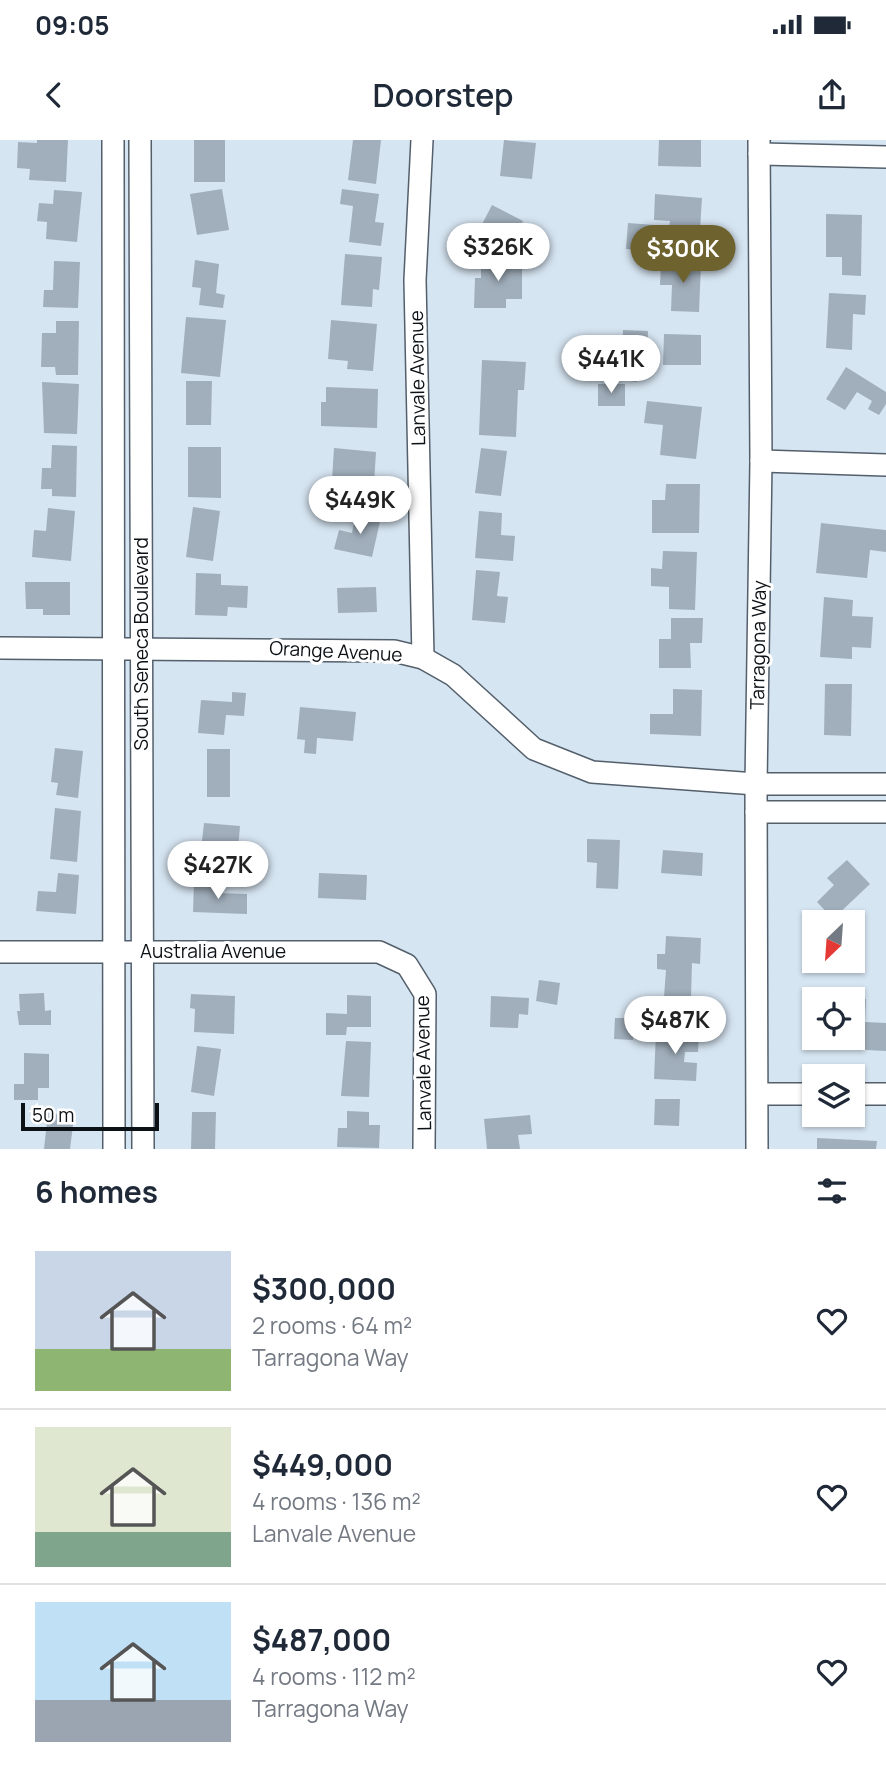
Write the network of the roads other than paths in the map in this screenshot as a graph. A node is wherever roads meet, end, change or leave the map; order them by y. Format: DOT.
graph roads {
  1 [pos="113,140"];
  2 [pos="140,140"];
  3 [pos="422,140"];
  4 [pos="759,147"];
  5 [pos="886,157"];
  6 [pos="141,314"];
  7 [pos="113,315"];
  8 [pos="761,461"];
  9 [pos="886,464"];
  10 [pos="0,648"];
  11 [pos="113,650"];
  12 [pos="141,650"];
  13 [pos="423,658"];
  14 [pos="756,784"];
  15 [pos="886,784"];
  16 [pos="756,812"];
  17 [pos="886,812"];
  18 [pos="114,950"];
  19 [pos="142,951"];
  20 [pos="0,952"];
  21 [pos="417,977"];
  22 [pos="759,1094"];
  23 [pos="802,1094"];
  24 [pos="865,1094"];
  25 [pos="886,1094"];
  26 [pos="114,1149"];
  27 [pos="143,1149"];
  28 [pos="424,1149"];
  29 [pos="757,1149"];
  1 -- 7 [label="street, South Seneca Boulevard"];
  2 -- 6 [label="street, South Seneca Boulevard"];
  3 -- 13 [label="street, Lanvale Avenue"];
  4 -- 5 [label="street"];
  4 -- 8 [label="street, Tarragona Way"];
  6 -- 7 [label="street"];
  6 -- 12 [label="street, South Seneca Boulevard"];
  7 -- 11 [label="street, South Seneca Boulevard"];
  8 -- 9 [label="street"];
  8 -- 14 [label="street, Tarragona Way"];
  10 -- 11 [label="street, Orange Avenue"];
  11 -- 12 [label="street, Orange Avenue"];
  11 -- 18 [label="street, South Seneca Boulevard"];
  12 -- 13 [label="street, Orange Avenue"];
  12 -- 19 [label="street, South Seneca Boulevard"];
  13 -- 14 [label="street, Orange Avenue"];
  14 -- 15 [label="street, Orange Avenue"];
  14 -- 16 [label="street, Tarragona Way"];
  16 -- 17 [label="street"];
  16 -- 22 [label="street, Tarragona Way"];
  18 -- 19 [label="street, Australia Avenue"];
  18 -- 20 [label="street, Australia Avenue"];
  18 -- 26 [label="street, South Seneca Boulevard"];
  19 -- 21 [label="street, Australia Avenue"];
  19 -- 27 [label="street, South Seneca Boulevard"];
  21 -- 28 [label="street, Lanvale Avenue"];
  22 -- 23 [label="street"];
  22 -- 29 [label="street, Tarragona Way"];
  24 -- 25 [label="street"];
}
